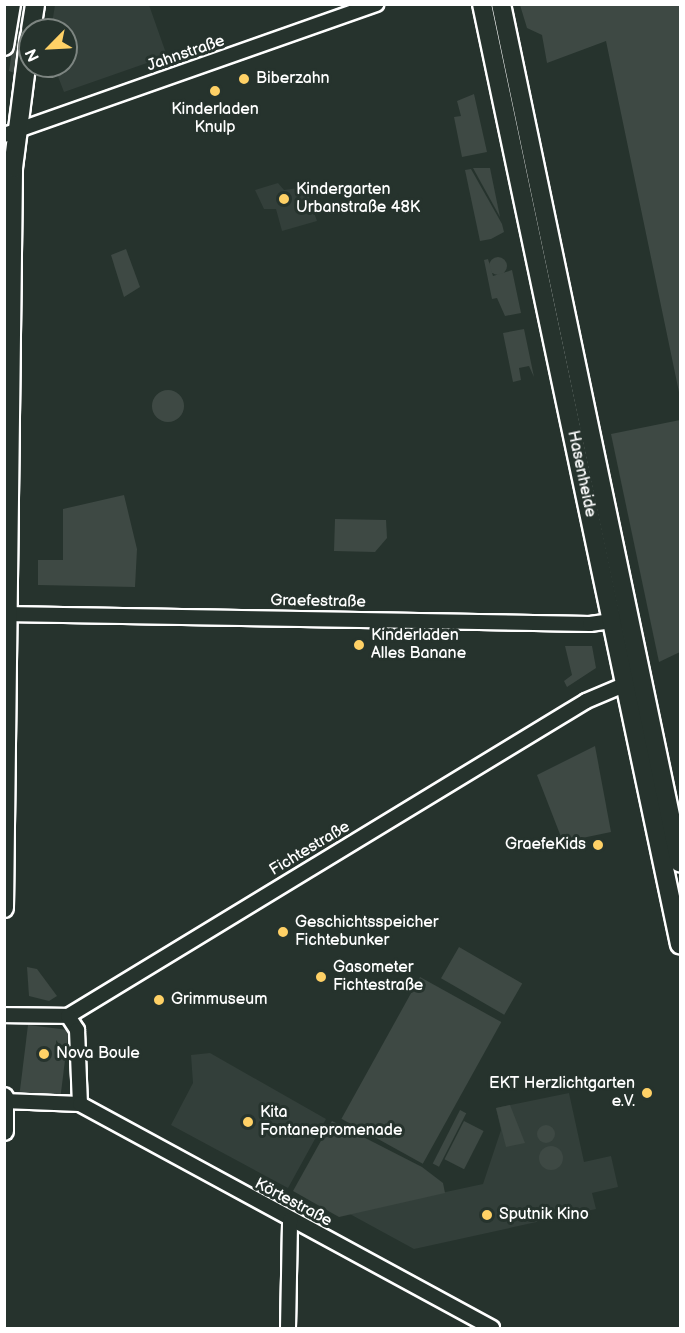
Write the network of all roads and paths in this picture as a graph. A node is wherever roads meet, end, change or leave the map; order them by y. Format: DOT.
graph roads {
  1 [pos="11,4"];
  2 [pos="378,4"];
  3 [pos="482,4"];
  4 [pos="501,4"];
  5 [pos="4,46"];
  6 [pos="24,78"];
  7 [pos="4,81"];
  8 [pos="23,84"];
  9 [pos="10,133"];
  10 [pos="618,555"];
  11 [pos="599,559"];
  12 [pos="6,614"];
  13 [pos="621,619"];
  14 [pos="626,684"];
  15 [pos="681,863"];
  16 [pos="4,908"];
  17 [pos="681,944"];
  18 [pos="4,1016"];
  19 [pos="68,1016"];
  20 [pos="4,1099"];
  21 [pos="80,1104"];
  22 [pos="4,1131"];
  23 [pos="290,1220"];
  24 [pos="288,1329"];
  25 [pos="492,1329"];
  1 -- 5 [label="main road"];
  2 -- 9 [label="street, Jahnstraße"];
  3 -- 11 [label="main road, Hasenheide"];
  4 -- 10 [label="main road, Hasenheide"];
  6 -- 8 [label="main road"];
  7 -- 8 [label="main road"];
  8 -- 9 [label="main road"];
  9 -- 12 [label="main road"];
  10 -- 11 [label="main road"];
  10 -- 13 [label="main road, Hasenheide"];
  11 -- 13 [label="main road, Hasenheide"];
  12 -- 13 [label="street, Graefestraße"];
  12 -- 16 [label="main road"];
  13 -- 14 [label="main road, Hasenheide"];
  13 -- 15 [label="main road, Hasenheide"];
  14 -- 17 [label="main road, Hasenheide"];
  14 -- 19 [label="street, Fichtestraße"];
  18 -- 19 [label="street"];
  19 -- 21 [label="street"];
  20 -- 21 [label="street, Körtestraße"];
  20 -- 22 [label="main road"];
  21 -- 23 [label="street, Körtestraße"];
  23 -- 24 [label="street"];
  23 -- 25 [label="street, Körtestraße"];
}
